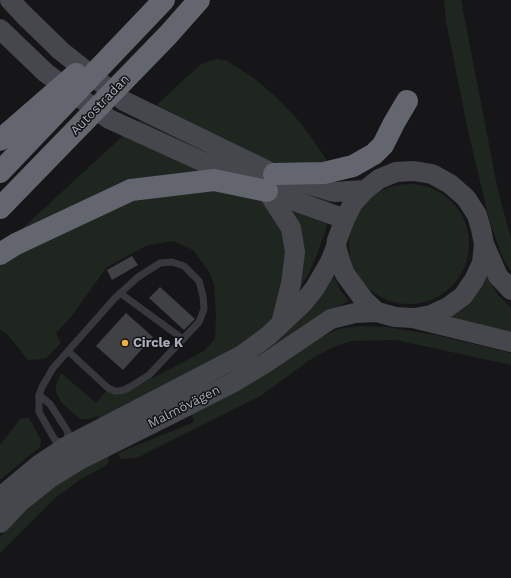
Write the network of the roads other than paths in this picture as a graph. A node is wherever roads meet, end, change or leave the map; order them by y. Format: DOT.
graph roads {
  1 [pos="10,0"];
  2 [pos="163,0"];
  3 [pos="199,0"];
  4 [pos="0,29"];
  5 [pos="407,101"];
  6 [pos="0,140"];
  7 [pos="0,172"];
  8 [pos="271,183"];
  9 [pos="365,190"];
  10 [pos="0,208"];
  11 [pos="345,218"];
  12 [pos="484,244"];
  13 [pos="336,247"];
  14 [pos="0,254"];
  15 [pos="511,290"];
  16 [pos="120,293"];
  17 [pos="377,312"];
  18 [pos="413,318"];
  19 [pos="281,324"];
  20 [pos="182,339"];
  21 [pos="511,342"];
  22 [pos="68,351"];
  23 [pos="39,395"];
  24 [pos="106,447"];
  25 [pos="72,451"];
  26 [pos="50,478"];
  27 [pos="0,499"];
  28 [pos="0,523"];
  1 -- 8 [label="main road"];
  2 -- 6 [label="highway"];
  2 -- 7 [label="highway, Autostradan"];
  3 -- 10 [label="highway, Autostradan"];
  4 -- 8 [label="main road"];
  5 -- 8 [label="highway"];
  8 -- 9 [label="main road"];
  8 -- 11 [label="main road"];
  8 -- 14 [label="highway"];
  8 -- 19 [label="main road"];
  9 -- 11 [label="main road, Malmövägen"];
  9 -- 12 [label="main road, Malmövägen"];
  11 -- 13 [label="main road, Malmövägen"];
  12 -- 15 [label="main road"];
  12 -- 18 [label="main road"];
  13 -- 17 [label="main road"];
  13 -- 19 [label="main road, Malmövägen"];
  16 -- 20 [label="lane"];
  16 -- 20 [label="lane"];
  16 -- 22 [label="lane"];
  17 -- 18 [label="main road"];
  17 -- 24 [label="main road, Malmövägen"];
  18 -- 21 [label="main road"];
  19 -- 25 [label="main road, Malmövägen"];
  20 -- 22 [label="lane"];
  22 -- 23 [label="lane"];
  23 -- 25 [label="lane"];
  23 -- 25 [label="lane"];
  24 -- 25 [label="lane"];
  24 -- 26 [label="main road, Malmövägen"];
  25 -- 26 [label="lane"];
  25 -- 27 [label="main road, Malmövägen"];
  26 -- 28 [label="main road, Malmövägen"];
}
